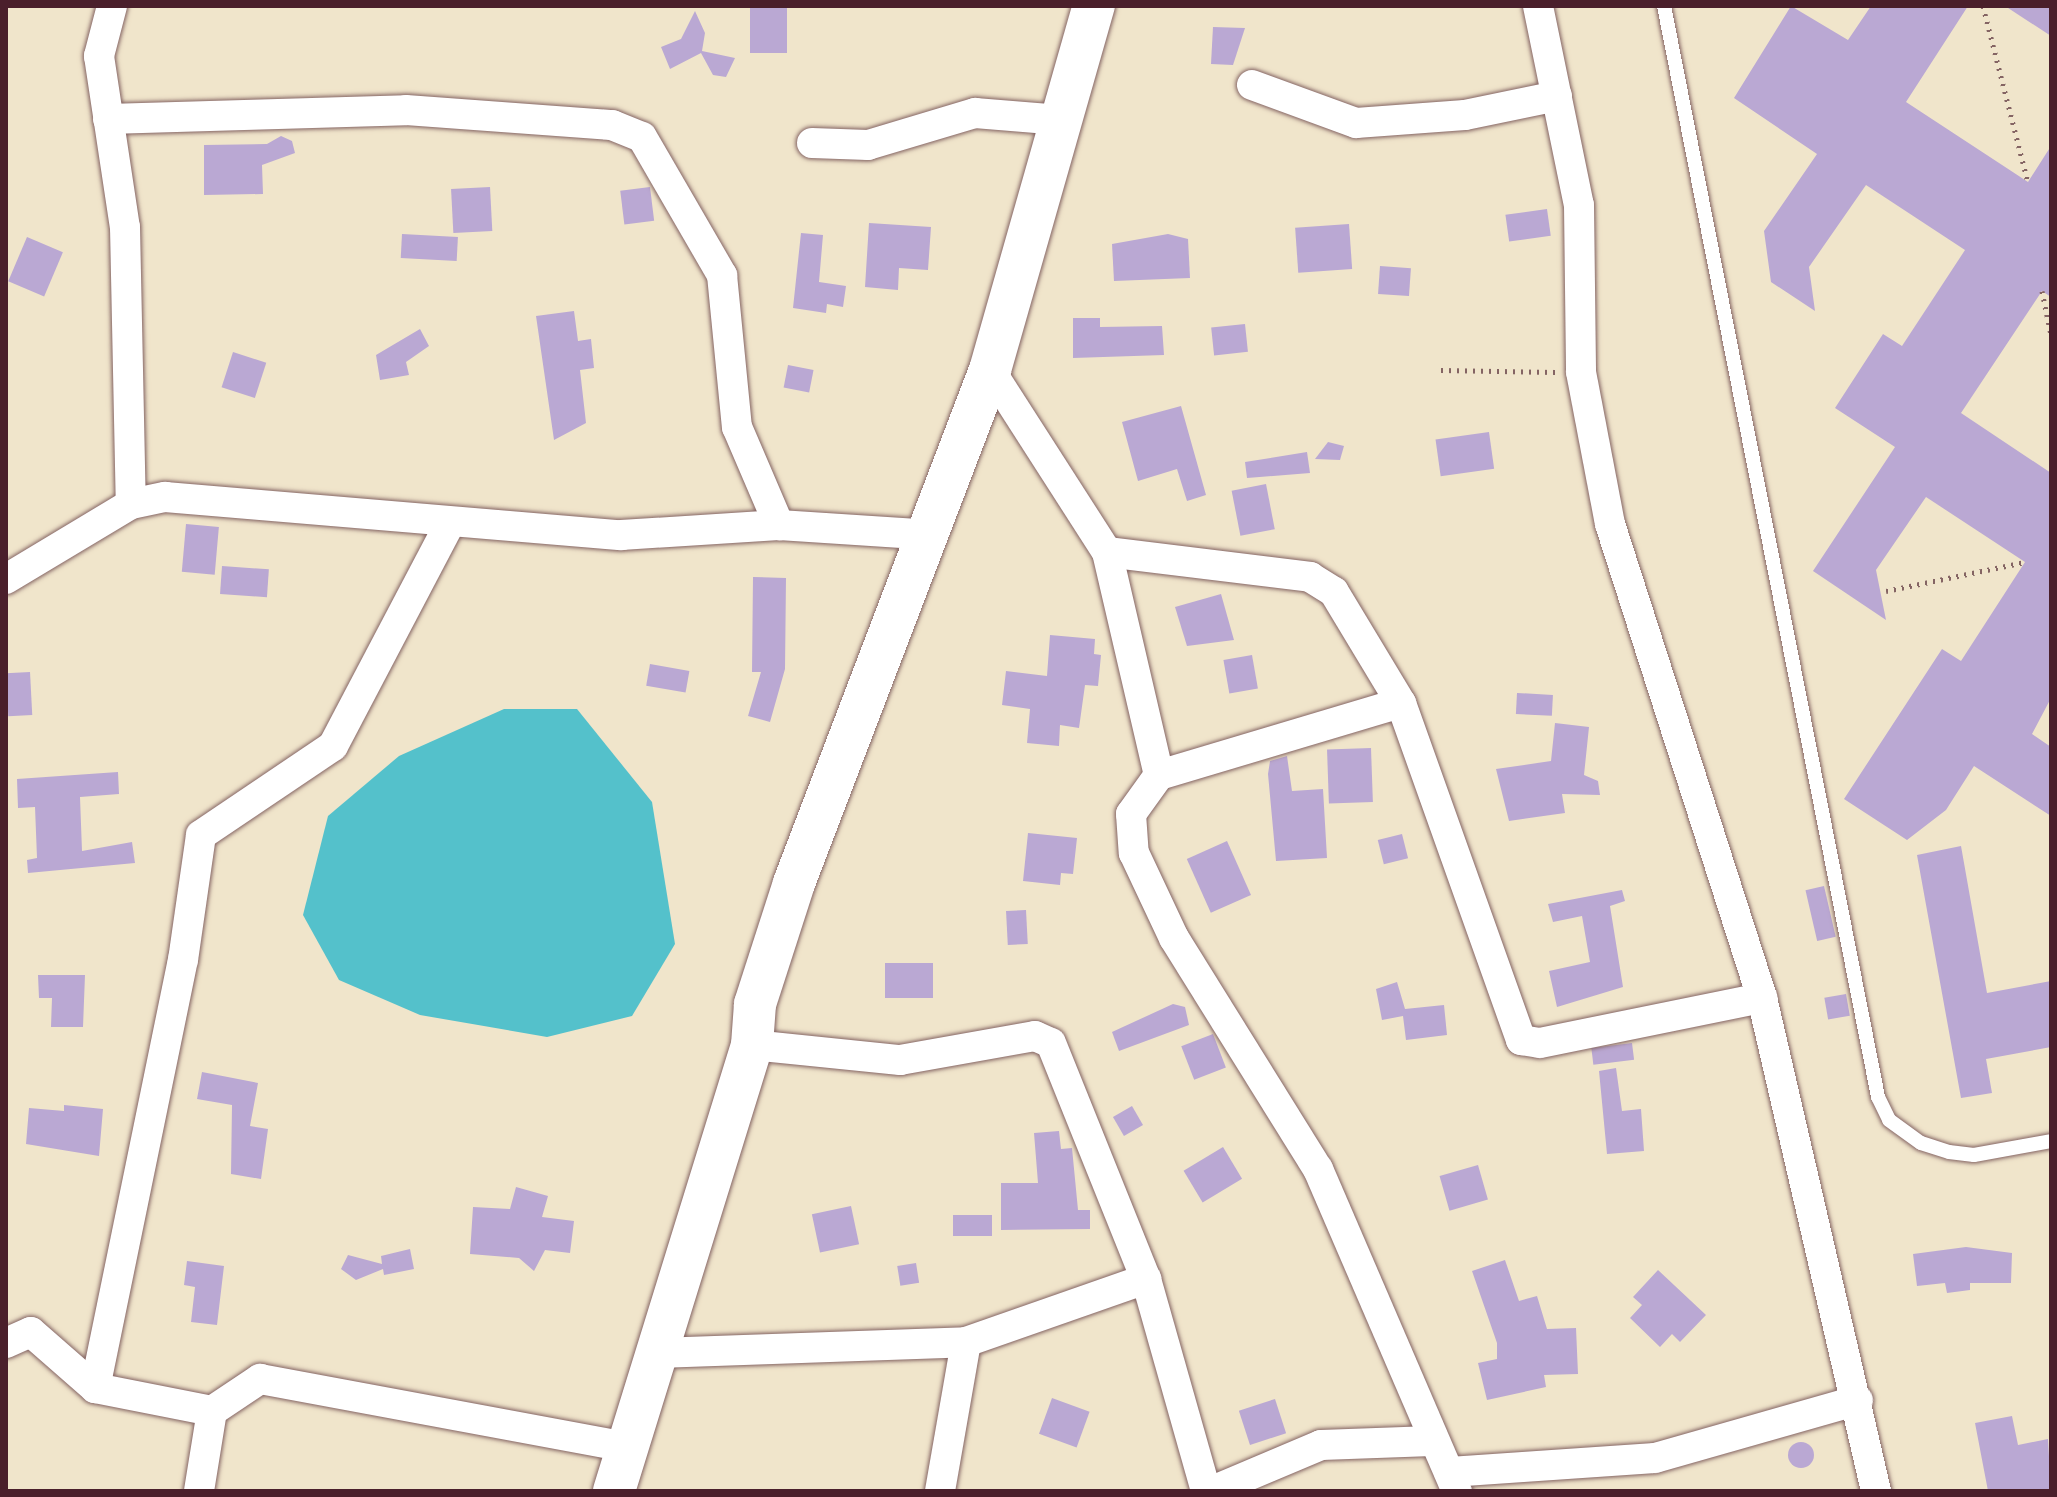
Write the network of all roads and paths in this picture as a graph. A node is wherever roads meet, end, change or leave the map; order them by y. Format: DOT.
graph roads {
  1 [pos="112,6"];
  2 [pos="1094,6"];
  3 [pos="1538,6"];
  4 [pos="1664,6"];
  5 [pos="1983,6"];
  6 [pos="1252,85"];
  7 [pos="1557,96"];
  8 [pos="108,119"];
  9 [pos="1061,120"];
  10 [pos="812,143"];
  11 [pos="2028,182"];
  12 [pos="2042,291"];
  13 [pos="2051,335"];
  14 [pos="990,370"];
  15 [pos="1441,370"];
  16 [pos="1581,372"];
  17 [pos="131,504"];
  18 [pos="449,525"];
  19 [pos="779,525"];
  20 [pos="933,535"];
  21 [pos="1107,552"];
  22 [pos="2025,562"];
  23 [pos="6,579"];
  24 [pos="1886,591"];
  25 [pos="1401,703"];
  26 [pos="1159,775"];
  27 [pos="1762,998"];
  28 [pos="752,1045"];
  29 [pos="2051,1141"];
  30 [pos="1146,1279"];
  31 [pos="966,1342"];
  32 [pos="6,1343"];
  33 [pos="658,1353"];
  34 [pos="95,1388"];
  35 [pos="1858,1400"];
  36 [pos="212,1411"];
  37 [pos="1432,1441"];
  38 [pos="628,1447"];
  39 [pos="1454,1481"];
  40 [pos="199,1491"];
  41 [pos="614,1491"];
  42 [pos="940,1491"];
  43 [pos="1209,1491"];
  44 [pos="1876,1491"];
  1 -- 8 [label="street"];
  2 -- 9 [label="street"];
  3 -- 7 [label="street"];
  4 -- 29 [label="lane"];
  5 -- 11 [label="path"];
  6 -- 7 [label="street"];
  7 -- 16 [label="street"];
  8 -- 17 [label="street"];
  8 -- 19 [label="street"];
  9 -- 10 [label="street"];
  9 -- 14 [label="street"];
  12 -- 13 [label="path"];
  14 -- 20 [label="street"];
  14 -- 21 [label="street"];
  15 -- 16 [label="path"];
  16 -- 27 [label="street"];
  17 -- 18 [label="street"];
  17 -- 23 [label="street"];
  18 -- 19 [label="street"];
  18 -- 34 [label="street"];
  19 -- 20 [label="street"];
  20 -- 28 [label="street"];
  21 -- 25 [label="street"];
  21 -- 26 [label="street"];
  22 -- 24 [label="path"];
  25 -- 26 [label="street"];
  25 -- 27 [label="street"];
  26 -- 37 [label="street"];
  27 -- 35 [label="street"];
  28 -- 30 [label="street"];
  28 -- 33 [label="street"];
  30 -- 31 [label="street"];
  30 -- 43 [label="street"];
  31 -- 33 [label="street"];
  31 -- 42 [label="street"];
  32 -- 34 [label="street"];
  33 -- 38 [label="street"];
  34 -- 36 [label="street"];
  35 -- 39 [label="street"];
  35 -- 44 [label="street"];
  36 -- 38 [label="street"];
  36 -- 40 [label="street"];
  37 -- 39 [label="street"];
  37 -- 43 [label="street"];
  38 -- 41 [label="street"];
}
